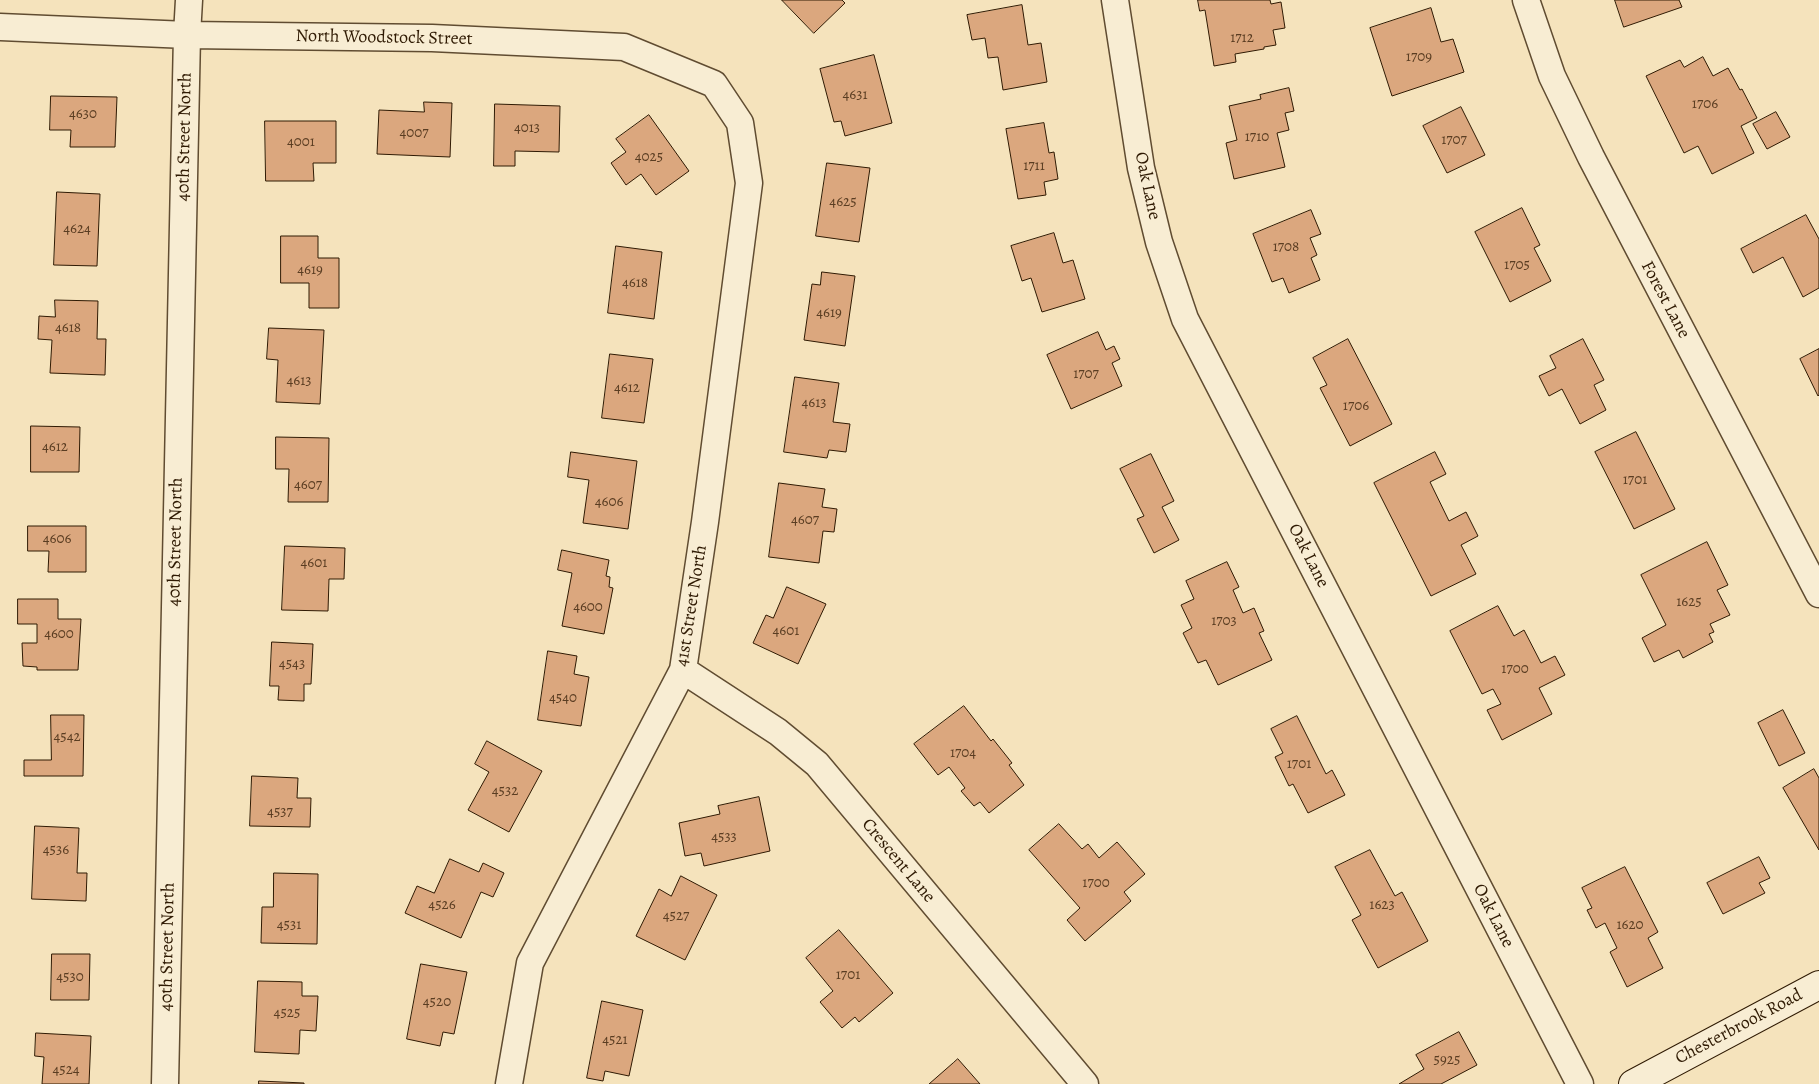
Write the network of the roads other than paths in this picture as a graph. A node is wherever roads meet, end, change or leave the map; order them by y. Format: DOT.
graph roads {
  1 [pos="189,0"];
  2 [pos="1115,0"];
  3 [pos="1526,0"];
  4 [pos="0,28"];
  5 [pos="186,35"];
  6 [pos="740,123"];
  7 [pos="1819,594"];
  8 [pos="683,670"];
  9 [pos="1819,985"];
  10 [pos="166,1084"];
  11 [pos="509,1084"];
  12 [pos="1085,1084"];
  13 [pos="1580,1084"];
  14 [pos="1633,1084"];
  1 -- 5 [label="street, 40th Street North"];
  2 -- 13 [label="street, Oak Lane"];
  3 -- 7 [label="street, Forest Lane"];
  4 -- 5 [label="street, North Woodstock Street"];
  5 -- 6 [label="street, North Woodstock Street"];
  5 -- 10 [label="street, 40th Street North"];
  6 -- 8 [label="street, 41st Street North"];
  8 -- 11 [label="street, 41st Street North"];
  8 -- 12 [label="street, Crescent Lane"];
  9 -- 14 [label="street, Chesterbrook Road"];
}
